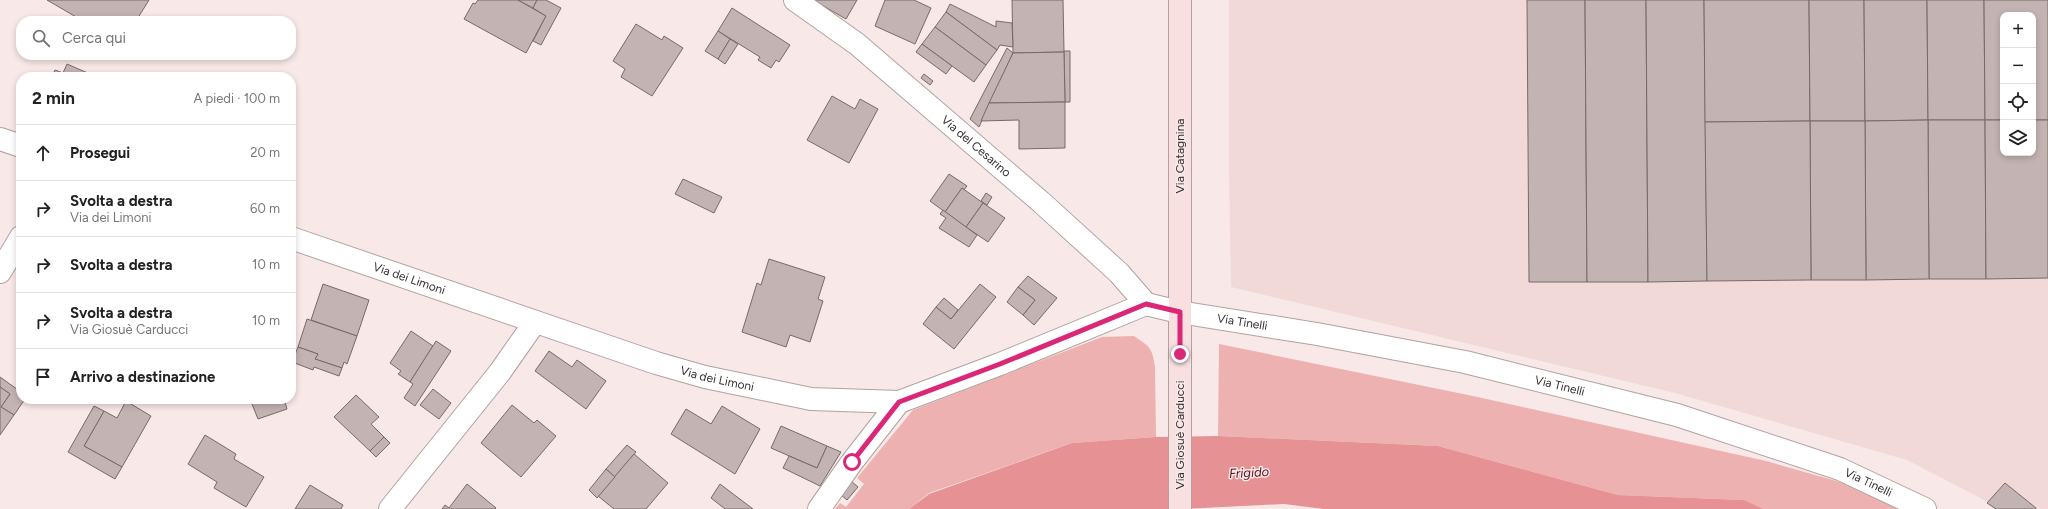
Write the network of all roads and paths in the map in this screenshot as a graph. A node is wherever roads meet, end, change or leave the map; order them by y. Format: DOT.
graph roads {
  1 [pos="795,0"];
  2 [pos="1180,0"];
  3 [pos="0,139"];
  4 [pos="16,144"];
  5 [pos="296,240"];
  6 [pos="16,245"];
  7 [pos="0,272"];
  8 [pos="1146,304"];
  9 [pos="1180,312"];
  10 [pos="535,322"];
  11 [pos="899,402"];
  12 [pos="390,509"];
  13 [pos="819,509"];
  14 [pos="1180,509"];
  15 [pos="1925,509"];
  1 -- 8 [label="street, Via del Cesarino"];
  2 -- 9 [label="main road, Via Catagnina"];
  3 -- 4 [label="street"];
  5 -- 10 [label="street, Via dei Limoni"];
  6 -- 7 [label="street"];
  8 -- 9 [label="street, Via Tinelli"];
  8 -- 11 [label="street, Via dei Limoni"];
  9 -- 14 [label="main road, Via Giosuè Carducci"];
  9 -- 15 [label="street, Via Tinelli"];
  10 -- 11 [label="street, Via dei Limoni"];
  10 -- 12 [label="street"];
  11 -- 13 [label="street"];
}
